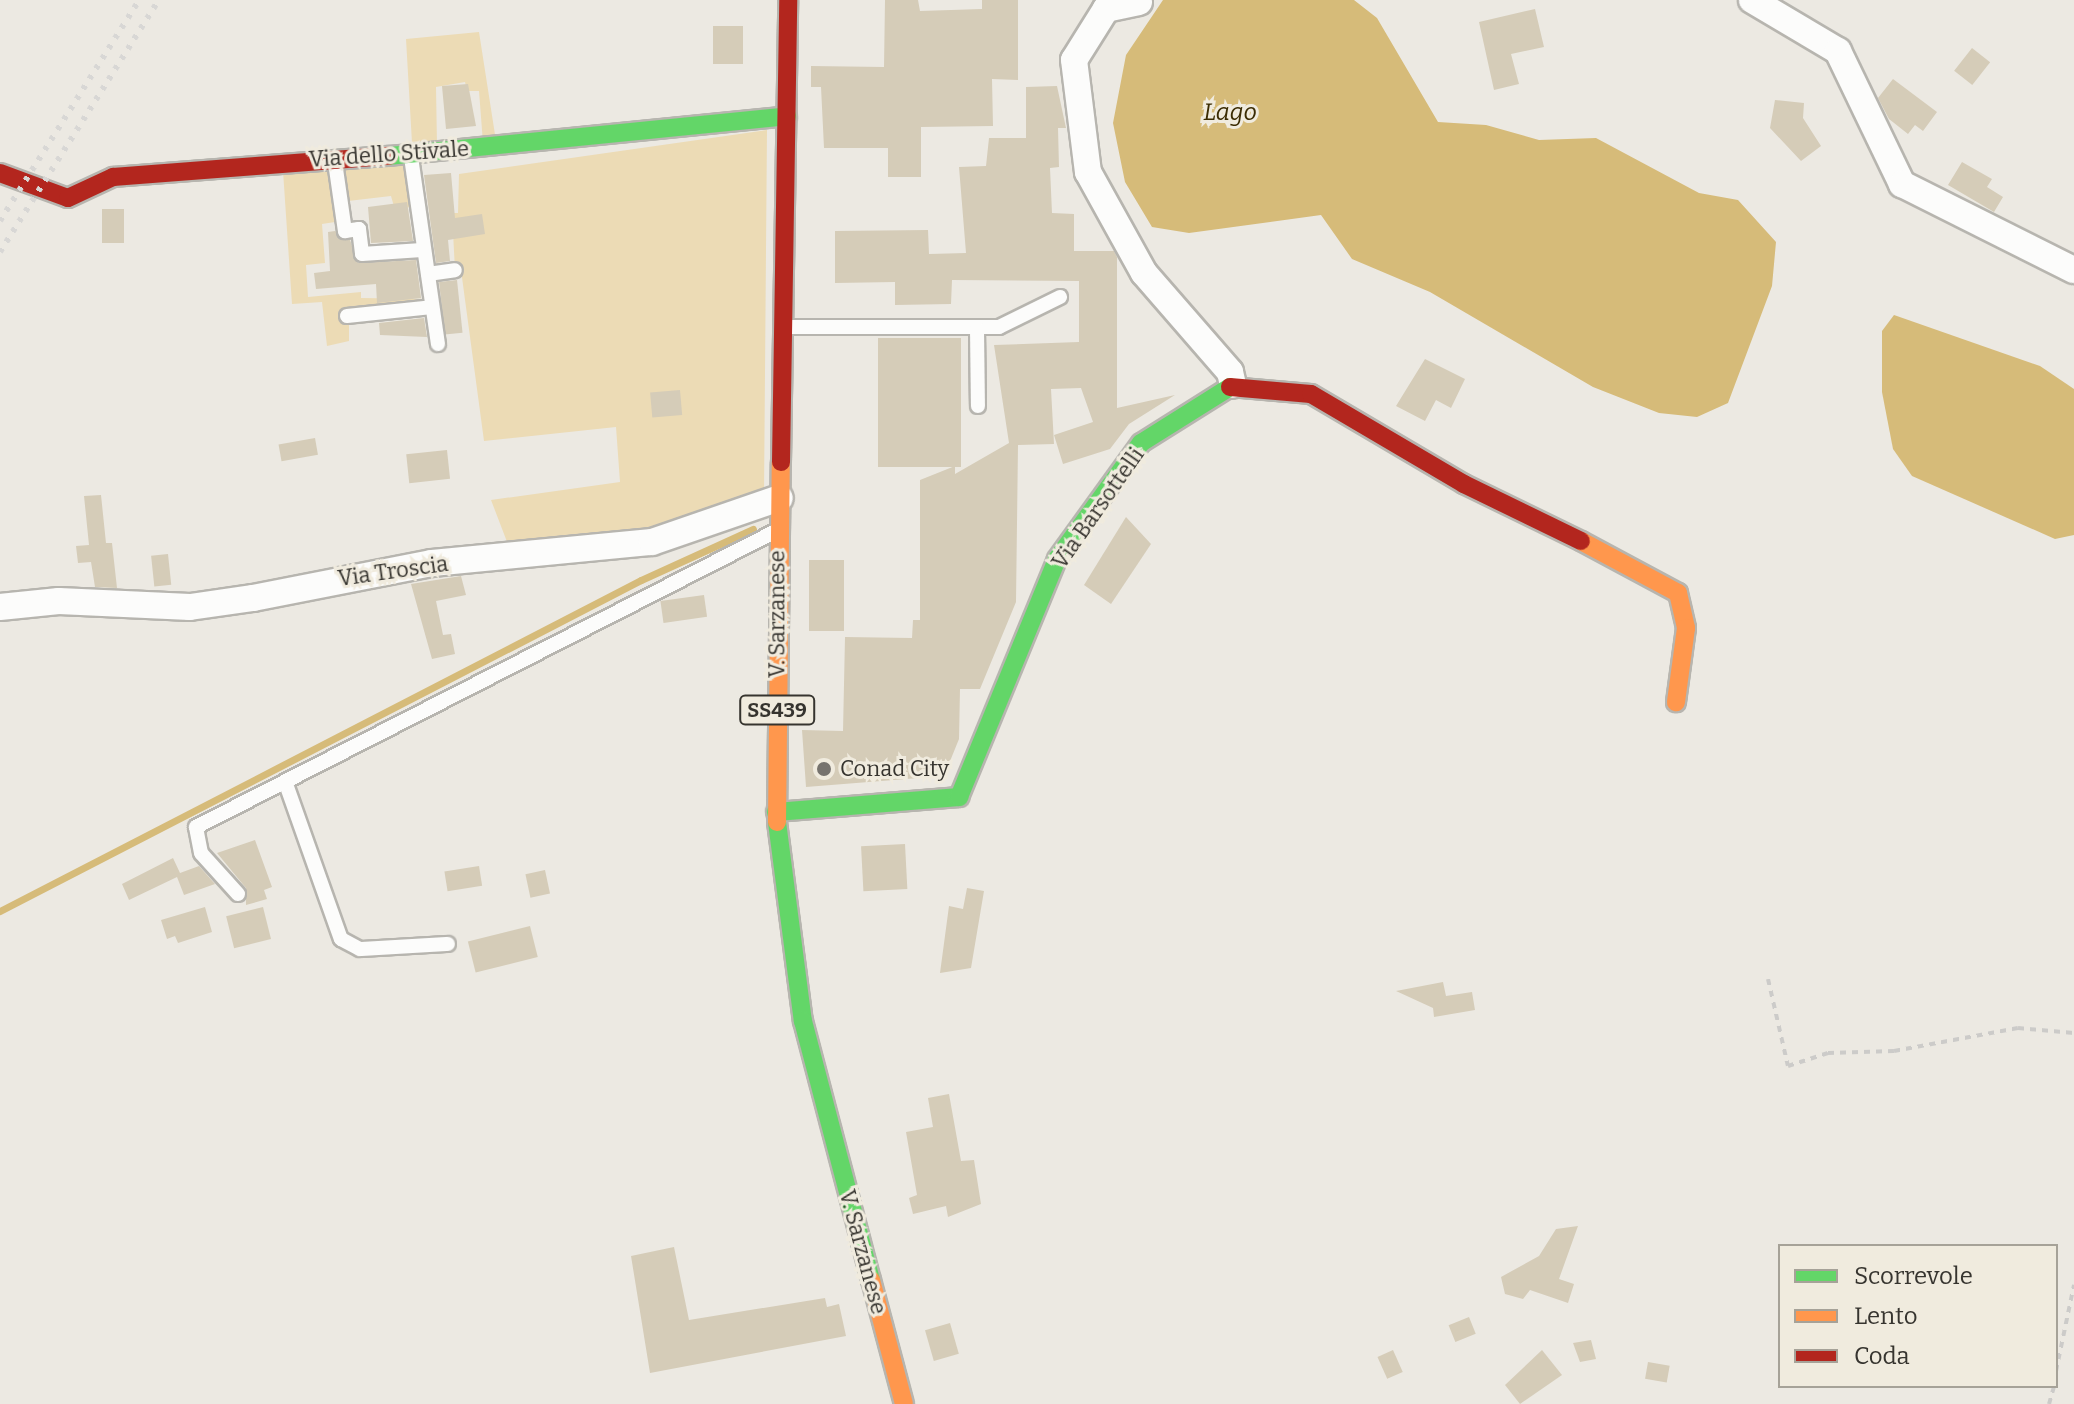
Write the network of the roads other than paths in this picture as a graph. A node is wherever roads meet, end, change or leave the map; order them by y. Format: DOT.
graph roads {
  1 [pos="788,0"];
  2 [pos="1752,0"];
  3 [pos="1139,2"];
  4 [pos="787,116"];
  5 [pos="410,152"];
  6 [pos="333,156"];
  7 [pos="0,173"];
  8 [pos="422,250"];
  9 [pos="455,270"];
  10 [pos="2074,270"];
  11 [pos="428,274"];
  12 [pos="1060,297"];
  13 [pos="432,307"];
  14 [pos="347,316"];
  15 [pos="782,327"];
  16 [pos="977,329"];
  17 [pos="438,344"];
  18 [pos="1233,385"];
  19 [pos="978,406"];
  20 [pos="780,498"];
  21 [pos="778,530"];
  22 [pos="0,607"];
  23 [pos="1676,702"];
  24 [pos="286,784"];
  25 [pos="776,812"];
  26 [pos="238,894"];
  27 [pos="448,944"];
  28 [pos="904,1404"];
  1 -- 4 [label="street, V. Sarzanese / SS439"];
  2 -- 10 [label="street"];
  3 -- 18 [label="street"];
  4 -- 5 [label="street, Via dello Stivale"];
  4 -- 15 [label="street, V. Sarzanese / SS439"];
  5 -- 6 [label="street, Via dello Stivale"];
  5 -- 8 [label="lane"];
  6 -- 7 [label="street, Via dello Stivale"];
  6 -- 8 [label="lane"];
  8 -- 11 [label="lane"];
  9 -- 11 [label="lane"];
  11 -- 13 [label="lane"];
  12 -- 16 [label="lane"];
  13 -- 14 [label="lane"];
  13 -- 17 [label="lane"];
  15 -- 16 [label="lane"];
  15 -- 20 [label="street, V. Sarzanese / SS439"];
  16 -- 19 [label="lane"];
  18 -- 23 [label="street"];
  18 -- 25 [label="street, Via Barsottelli"];
  20 -- 21 [label="street, V. Sarzanese / SS439"];
  20 -- 22 [label="street, Via Troscia"];
  21 -- 24 [label="lane"];
  21 -- 25 [label="street, V. Sarzanese / SS439"];
  24 -- 26 [label="lane"];
  24 -- 27 [label="lane"];
  25 -- 28 [label="street, V. Sarzanese / SS439"];
}
